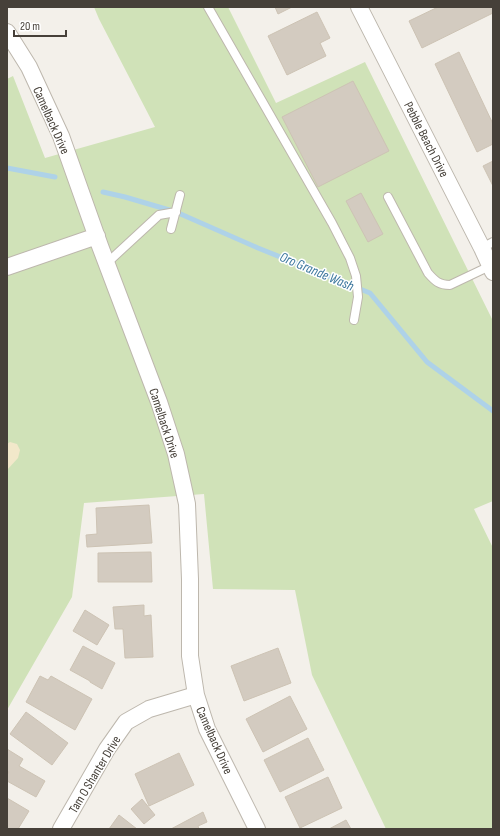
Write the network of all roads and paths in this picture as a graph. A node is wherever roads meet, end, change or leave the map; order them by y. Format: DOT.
graph roads {
  1 [pos="208,7"];
  2 [pos="359,7"];
  3 [pos="7,32"];
  4 [pos="180,195"];
  5 [pos="388,197"];
  6 [pos="176,212"];
  7 [pos="171,229"];
  8 [pos="97,236"];
  9 [pos="488,245"];
  10 [pos="107,263"];
  11 [pos="7,267"];
  12 [pos="491,269"];
  13 [pos="354,320"];
  14 [pos="196,695"];
  15 [pos="61,829"];
  16 [pos="256,829"];
  1 -- 13 [label="lane"];
  2 -- 9 [label="street, Pebble Beach Drive"];
  3 -- 8 [label="street, Camelback Drive"];
  4 -- 6 [label="lane"];
  5 -- 12 [label="lane"];
  6 -- 7 [label="lane"];
  6 -- 10 [label="lane"];
  8 -- 10 [label="street, Camelback Drive"];
  8 -- 11 [label="street"];
  9 -- 12 [label="street, Pebble Beach Drive"];
  10 -- 14 [label="street, Camelback Drive"];
  14 -- 15 [label="street, Tam O Shanter Drive"];
  14 -- 16 [label="street, Camelback Drive"];
}
